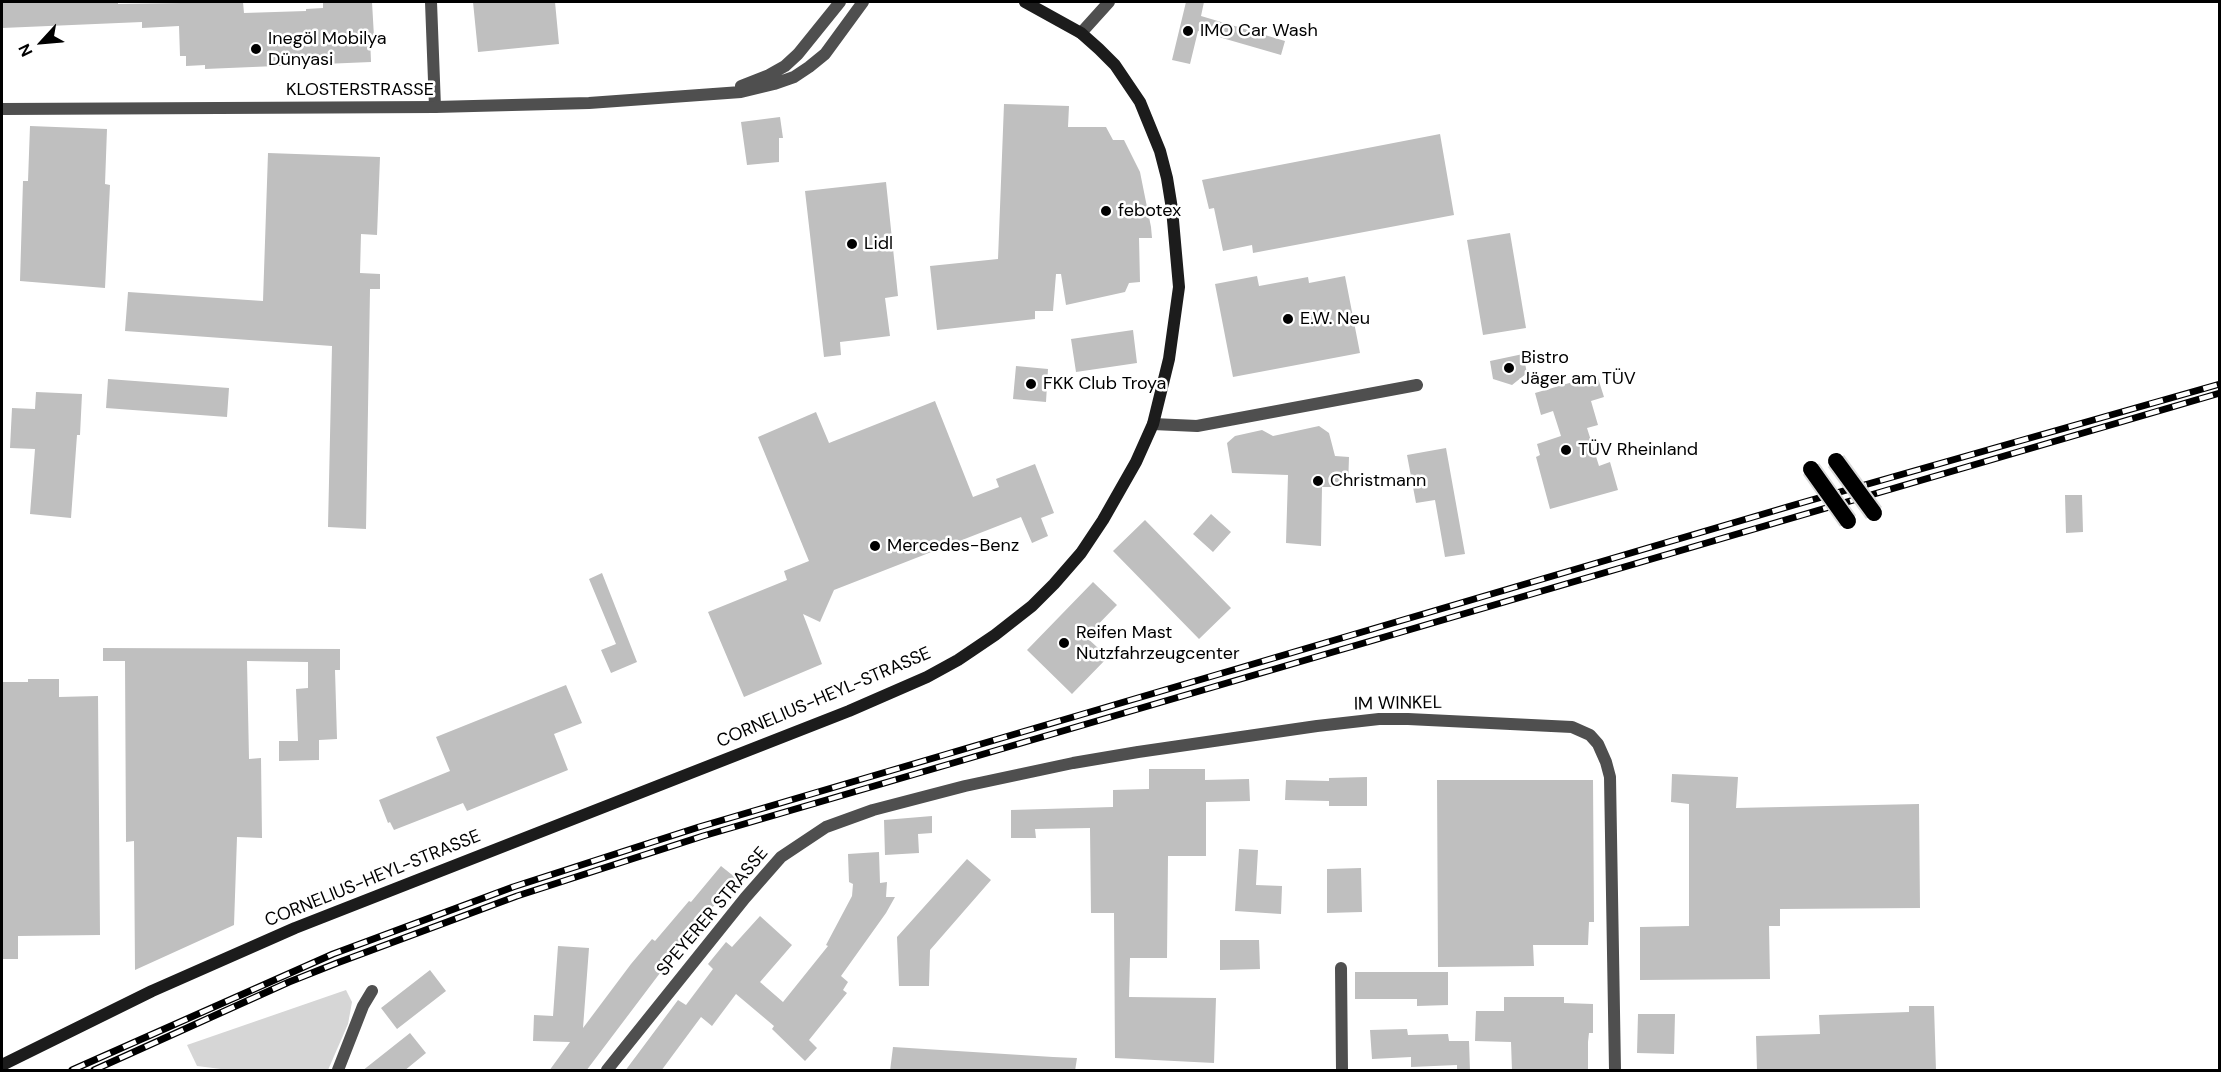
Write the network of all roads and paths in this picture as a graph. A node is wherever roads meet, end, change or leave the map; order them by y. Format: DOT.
graph roads {
  1 [pos="430,2"];
  2 [pos="840,2"];
  3 [pos="863,2"];
  4 [pos="1025,2"];
  5 [pos="1109,2"];
  6 [pos="1081,33"];
  7 [pos="718,95"];
  8 [pos="435,107"];
  9 [pos="2,109"];
  10 [pos="1417,385"];
  11 [pos="1153,424"];
  12 [pos="1836,461"];
  13 [pos="1811,469"];
  14 [pos="1874,513"];
  15 [pos="1848,521"];
  16 [pos="873,810"];
  17 [pos="1341,968"];
  18 [pos="372,991"];
  19 [pos="2,1065"];
  20 [pos="338,1071"];
  21 [pos="607,1071"];
  22 [pos="1342,1071"];
  23 [pos="1615,1071"];
  1 -- 8 [label="street"];
  2 -- 7 [label="street, KLOSTERSTRASSE"];
  3 -- 7 [label="street, KLOSTERSTRASSE"];
  4 -- 6 [label="main road, CORNELIUS-HEYL-STRASSE"];
  5 -- 6 [label="street"];
  6 -- 11 [label="main road, CORNELIUS-HEYL-STRASSE"];
  7 -- 8 [label="street, KLOSTERSTRASSE"];
  8 -- 9 [label="street, KLOSTERSTRASSE"];
  10 -- 11 [label="street"];
  11 -- 19 [label="main road, CORNELIUS-HEYL-STRASSE"];
  12 -- 14 [label="highway, bridge"];
  13 -- 15 [label="highway, bridge"];
  16 -- 21 [label="street, SPEYERER STRASSE"];
  16 -- 23 [label="street, IM WINKEL"];
  17 -- 22 [label="street"];
  18 -- 20 [label="street"];
}
